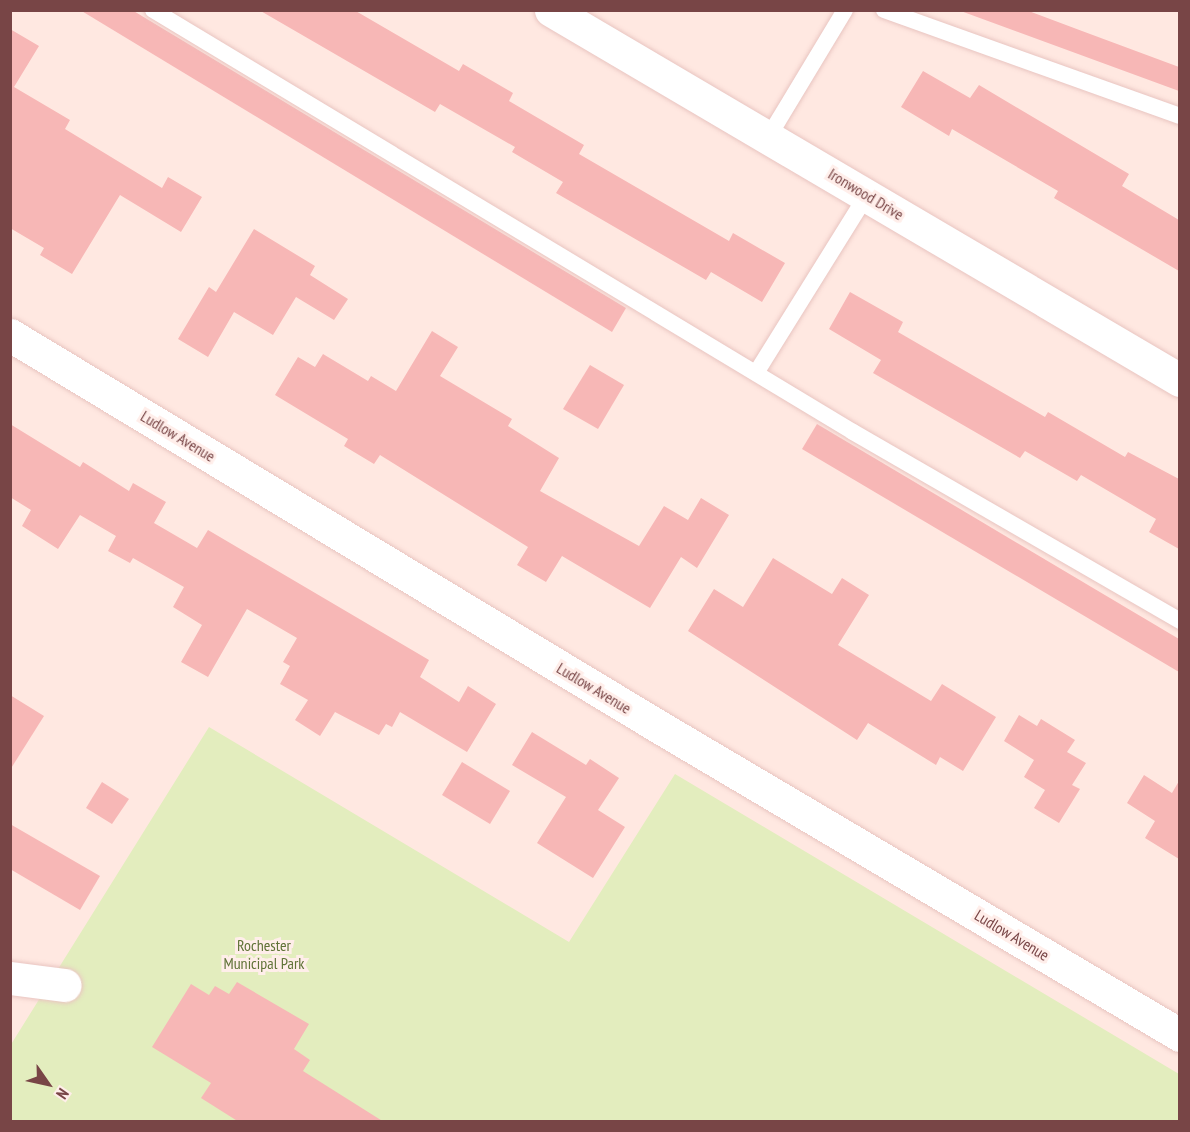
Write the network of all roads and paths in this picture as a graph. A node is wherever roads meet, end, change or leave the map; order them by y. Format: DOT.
graph roads {
  1 [pos="153,10"];
  2 [pos="550,10"];
  3 [pos="845,10"];
  4 [pos="884,10"];
  5 [pos="1179,116"];
  6 [pos="769,136"];
  7 [pos="867,195"];
  8 [pos="10,335"];
  9 [pos="756,373"];
  10 [pos="1179,380"];
  11 [pos="1179,621"];
  12 [pos="10,978"];
  13 [pos="65,985"];
  14 [pos="1178,1030"];
  1 -- 9 [label="lane"];
  2 -- 6 [label="street, Ironwood Drive"];
  3 -- 6 [label="lane"];
  4 -- 5 [label="lane"];
  6 -- 7 [label="street, Ironwood Drive"];
  7 -- 9 [label="lane"];
  7 -- 10 [label="street, Ironwood Drive"];
  8 -- 14 [label="street, Ludlow Avenue"];
  9 -- 11 [label="lane"];
  12 -- 13 [label="street"];
}
